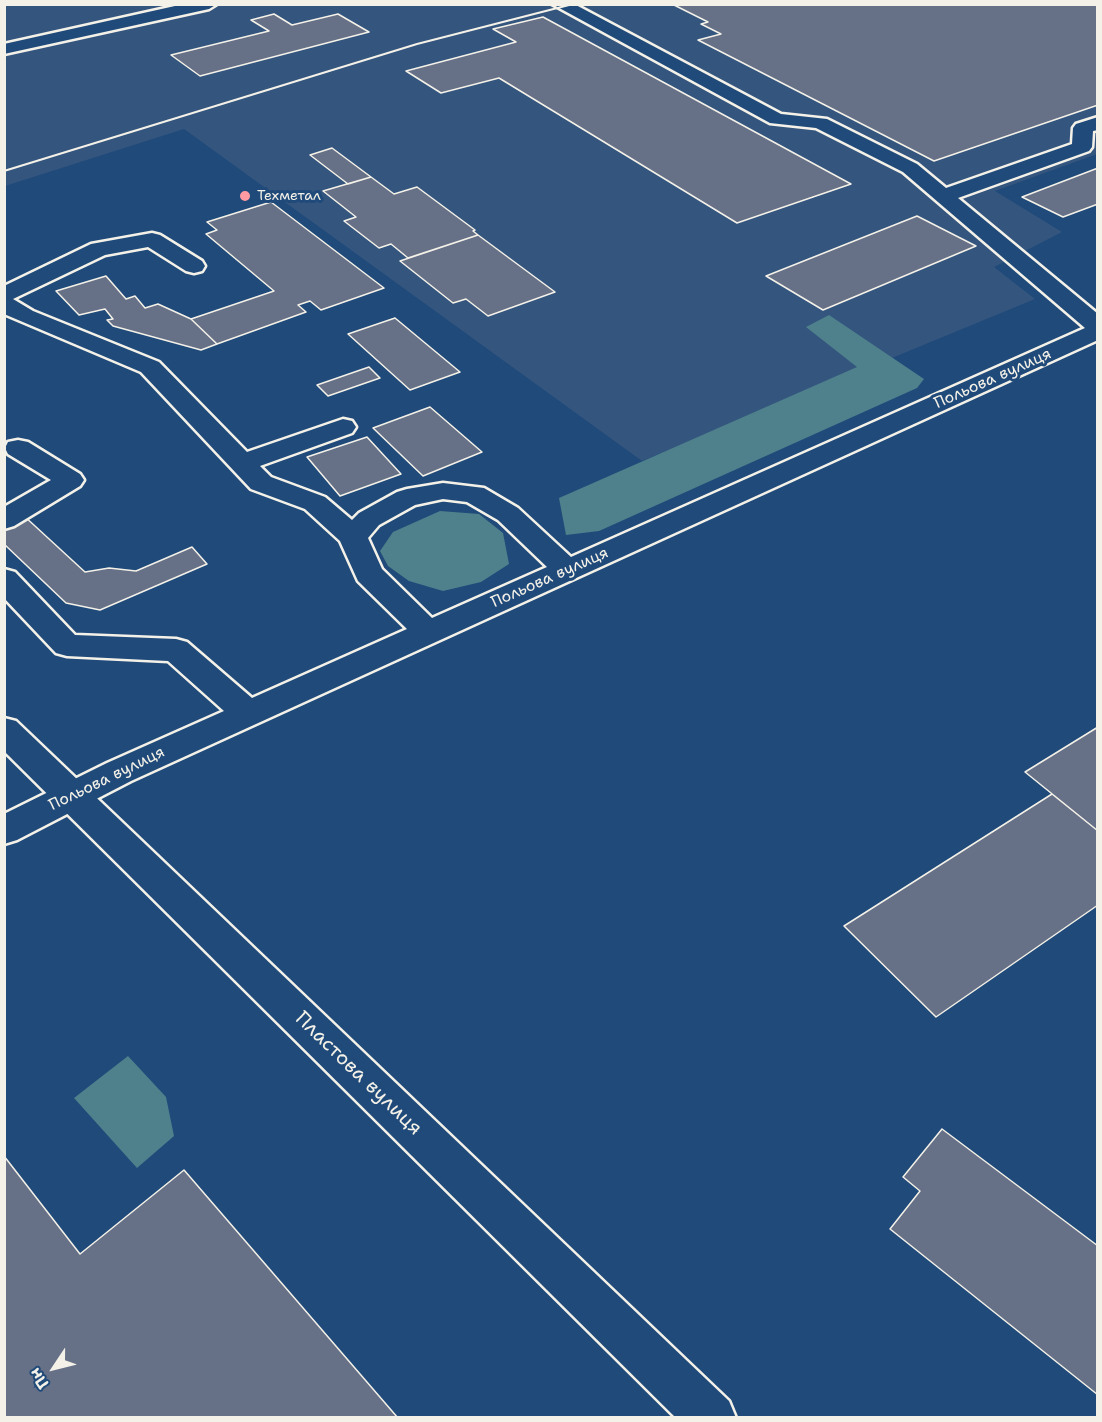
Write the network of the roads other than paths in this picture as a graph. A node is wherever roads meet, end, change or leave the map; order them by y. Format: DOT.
graph roads {
  1 [pos="209,4"];
  2 [pos="560,4"];
  3 [pos="4,50"];
  4 [pos="1098,123"];
  5 [pos="944,196"];
  6 [pos="194,266"];
  7 [pos="4,295"];
  8 [pos="4,304"];
  9 [pos="1098,327"];
  10 [pos="1098,332"];
  11 [pos="343,427"];
  12 [pos="18,448"];
  13 [pos="242,463"];
  14 [pos="4,520"];
  15 [pos="353,537"];
  16 [pos="567,570"];
  17 [pos="4,579"];
  18 [pos="428,633"];
  19 [pos="248,713"];
  20 [pos="4,730"];
  21 [pos="70,796"];
  22 [pos="4,830"];
  23 [pos="712,1418"];
  1 -- 3 [label="street"];
  2 -- 5 [label="street"];
  4 -- 5 [label="street"];
  5 -- 9 [label="street"];
  6 -- 7 [label="street"];
  8 -- 13 [label="street"];
  10 -- 16 [label="street, Польова вулиця"];
  11 -- 13 [label="street"];
  12 -- 14 [label="street"];
  13 -- 15 [label="street"];
  15 -- 16 [label="street"];
  15 -- 18 [label="street"];
  16 -- 18 [label="street, Польова вулиця"];
  17 -- 19 [label="street"];
  18 -- 19 [label="street, Польова вулиця"];
  19 -- 21 [label="street, Польова вулиця"];
  20 -- 21 [label="street, Пластова вулиця"];
  21 -- 22 [label="street, Польова вулиця"];
  21 -- 23 [label="street, Пластова вулиця"];
}
